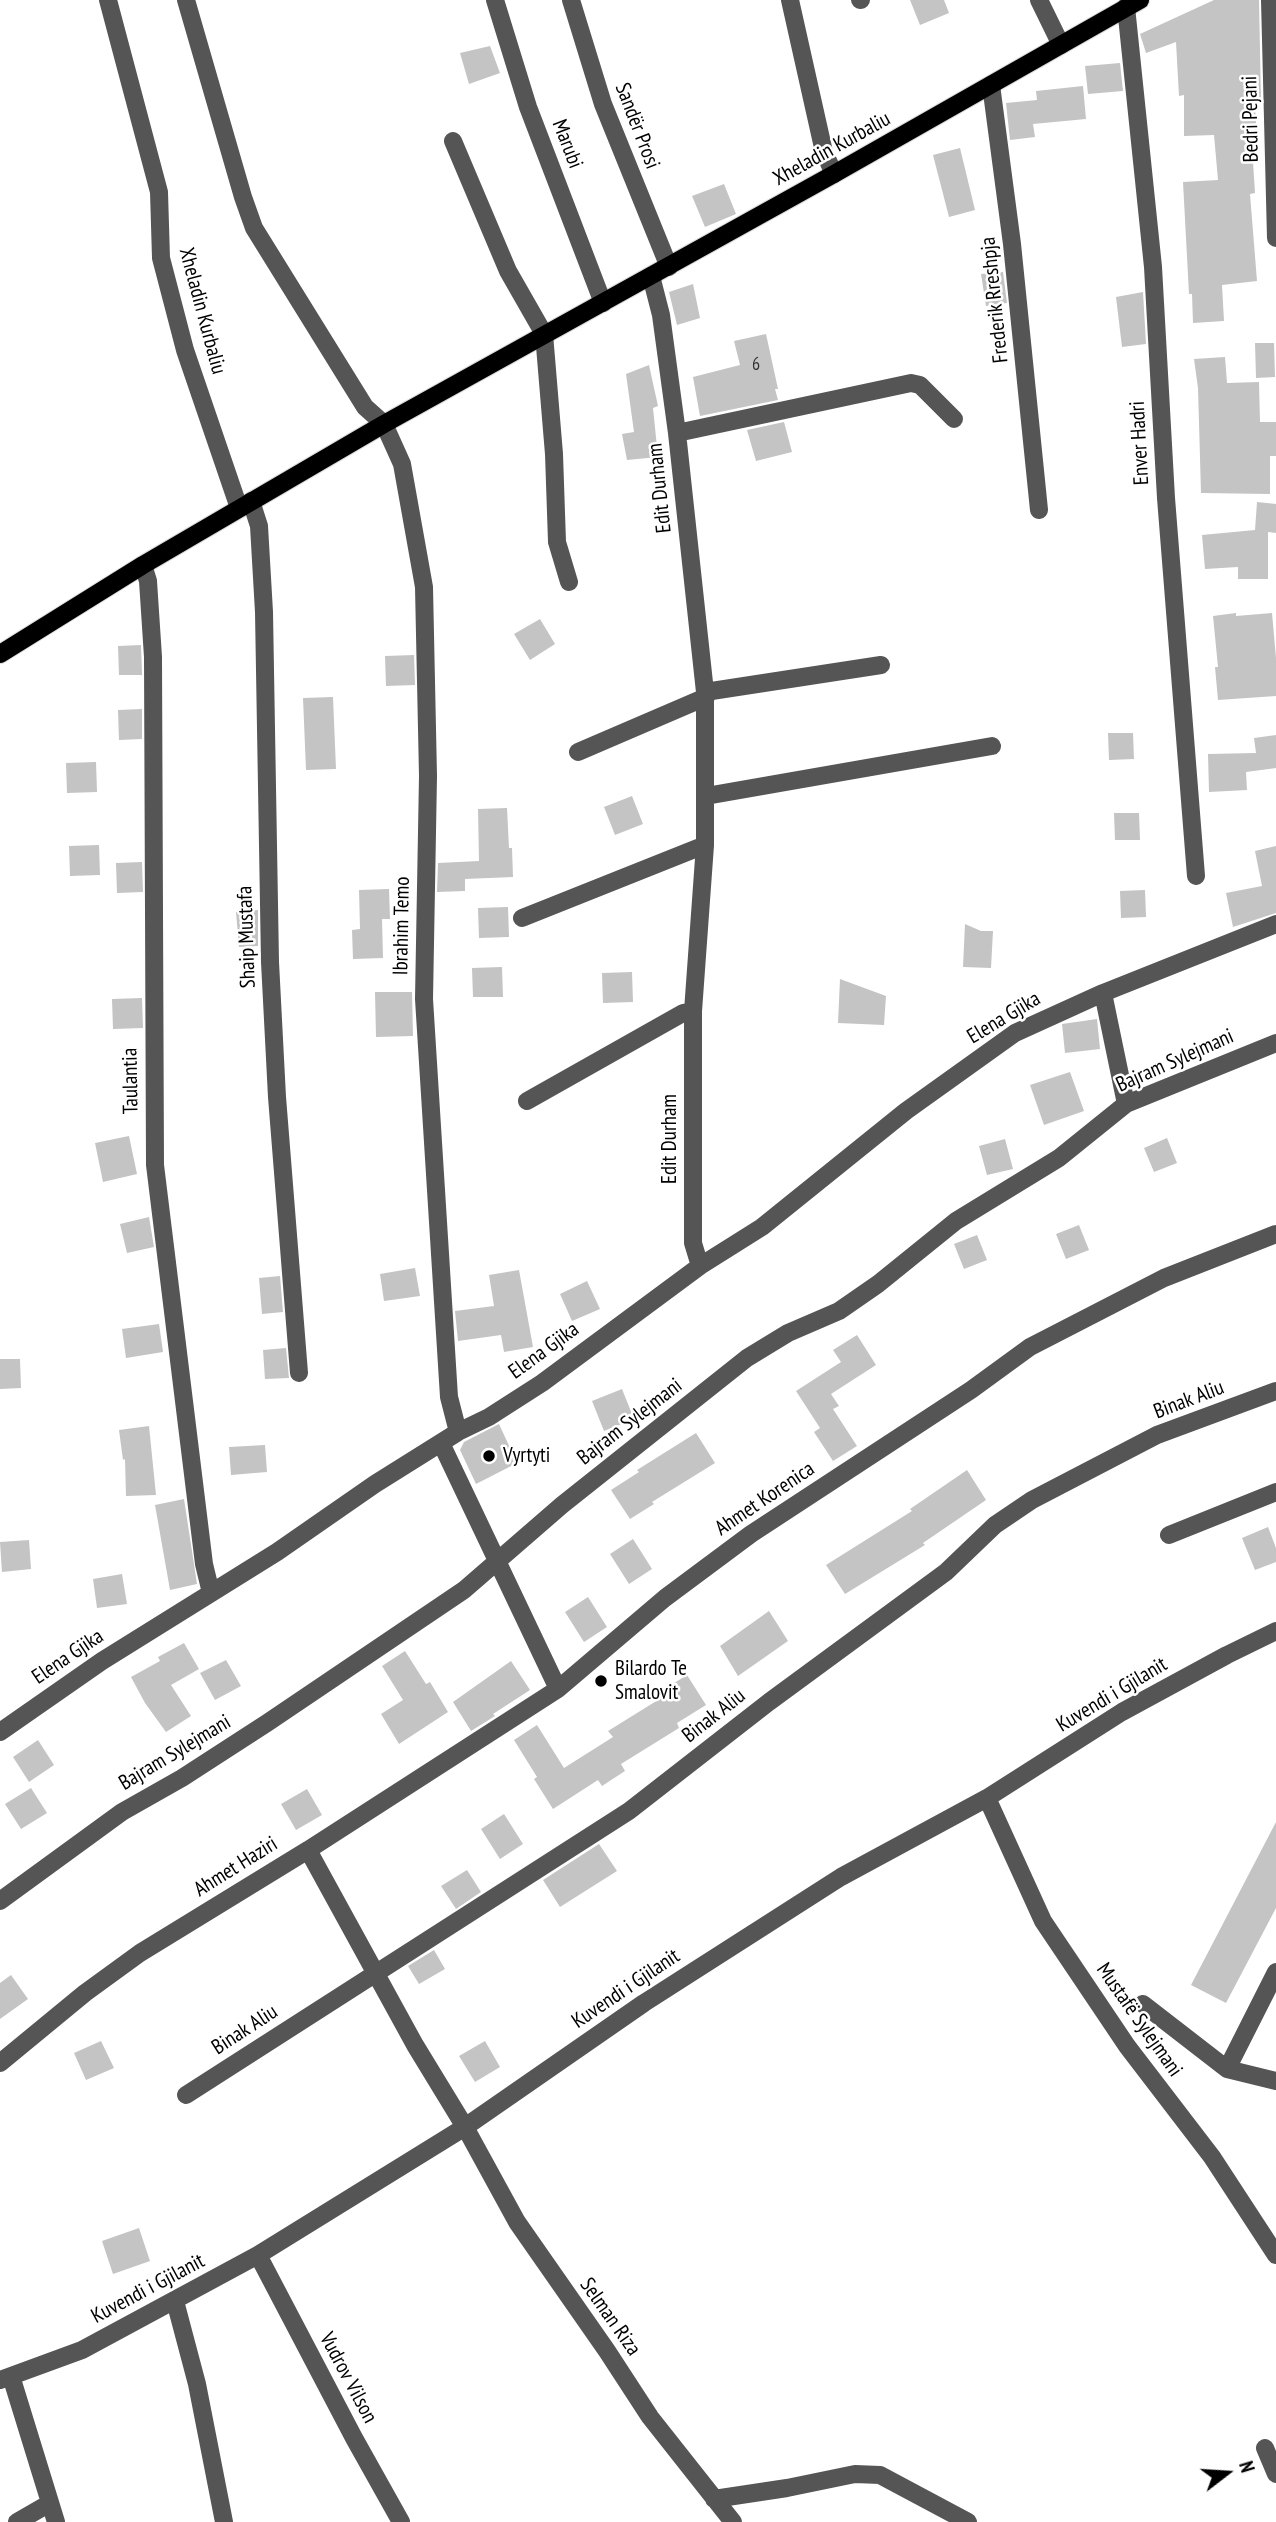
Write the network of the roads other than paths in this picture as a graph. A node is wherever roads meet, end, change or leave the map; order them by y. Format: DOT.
graph roads {
  1 [pos="108,0"];
  2 [pos="186,0"];
  3 [pos="495,0"];
  4 [pos="571,0"];
  5 [pos="790,0"];
  6 [pos="1039,0"];
  7 [pos="1270,0"];
  8 [pos="1133,4"];
  9 [pos="1061,45"];
  10 [pos="991,85"];
  11 [pos="453,141"];
  12 [pos="834,174"];
  13 [pos="1276,238"];
  14 [pos="669,267"];
  15 [pos="651,276"];
  16 [pos="603,303"];
  17 [pos="544,334"];
  18 [pos="954,419"];
  19 [pos="384,424"];
  20 [pos="677,433"];
  21 [pos="245,504"];
  22 [pos="1040,510"];
  23 [pos="142,565"];
  24 [pos="569,582"];
  25 [pos="0,654"];
  26 [pos="881,665"];
  27 [pos="706,695"];
  28 [pos="992,747"];
  29 [pos="578,752"];
  30 [pos="706,796"];
  31 [pos="705,845"];
  32 [pos="1196,876"];
  33 [pos="522,918"];
  34 [pos="1276,925"];
  35 [pos="1103,993"];
  36 [pos="693,1011"];
  37 [pos="1276,1043"];
  38 [pos="527,1101"];
  39 [pos="1126,1104"];
  40 [pos="1276,1234"];
  41 [pos="700,1266"];
  42 [pos="299,1373"];
  43 [pos="1276,1391"];
  44 [pos="458,1432"];
  45 [pos="441,1443"];
  46 [pos="1276,1492"];
  47 [pos="1169,1535"];
  48 [pos="497,1562"];
  49 [pos="211,1593"];
  50 [pos="1276,1631"];
  51 [pos="558,1689"];
  52 [pos="0,1732"];
  53 [pos="986,1798"];
  54 [pos="308,1850"];
  55 [pos="0,1901"];
  56 [pos="1276,1972"];
  57 [pos="377,1973"];
  58 [pos="1143,2004"];
  59 [pos="0,2063"];
  60 [pos="1227,2069"];
  61 [pos="1276,2081"];
  62 [pos="186,2095"];
  63 [pos="465,2127"];
  64 [pos="258,2255"];
  65 [pos="1276,2255"];
  66 [pos="175,2301"];
  67 [pos="6,2378"];
  68 [pos="1265,2448"];
  69 [pos="1276,2474"];
  70 [pos="714,2499"];
  71 [pos="50,2503"];
  72 [pos="17,2522"];
  73 [pos="56,2522"];
  74 [pos="224,2522"];
  75 [pos="401,2522"];
  76 [pos="733,2522"];
  77 [pos="968,2522"];
  1 -- 21 [label="street, Xheladin Kurbaliu"];
  2 -- 19 [label="street, Ibrahim Temo"];
  3 -- 16 [label="street, Marubi"];
  4 -- 14 [label="street, Sandër Prosi"];
  5 -- 12 [label="street"];
  6 -- 9 [label="street"];
  7 -- 13 [label="street, Bedri Pejani"];
  8 -- 9 [label="main road, Xheladin Kurbaliu"];
  8 -- 32 [label="street, Enver Hadri"];
  9 -- 10 [label="main road, Xheladin Kurbaliu"];
  10 -- 12 [label="main road, Xheladin Kurbaliu"];
  10 -- 22 [label="street, Frederik Rreshpja"];
  11 -- 17 [label="street"];
  12 -- 14 [label="main road, Xheladin Kurbaliu"];
  14 -- 15 [label="main road, Xheladin Kurbaliu"];
  15 -- 16 [label="main road, Xheladin Kurbaliu"];
  15 -- 20 [label="street, Edit Durham"];
  16 -- 17 [label="main road, Xheladin Kurbaliu"];
  17 -- 19 [label="main road, Xheladin Kurbaliu"];
  17 -- 24 [label="street"];
  18 -- 20 [label="street"];
  19 -- 21 [label="main road, Xheladin Kurbaliu"];
  19 -- 44 [label="street, Ibrahim Temo"];
  20 -- 27 [label="street, Edit Durham"];
  21 -- 23 [label="main road, Xheladin Kurbaliu"];
  21 -- 42 [label="street, Shaip Mustafa"];
  23 -- 25 [label="main road, Xheladin Kurbaliu"];
  23 -- 49 [label="street, Taulantia"];
  26 -- 27 [label="street"];
  27 -- 29 [label="street"];
  27 -- 30 [label="street, Edit Durham"];
  28 -- 30 [label="street"];
  30 -- 31 [label="street, Edit Durham"];
  31 -- 33 [label="street"];
  31 -- 36 [label="street, Edit Durham"];
  34 -- 35 [label="street, Elena Gjika"];
  35 -- 39 [label="street"];
  35 -- 41 [label="street, Elena Gjika"];
  36 -- 38 [label="street"];
  36 -- 41 [label="street, Edit Durham"];
  37 -- 39 [label="street, Bajram Sylejmani"];
  39 -- 48 [label="street, Bajram Sylejmani"];
  40 -- 51 [label="street, Ahmet Korenica"];
  41 -- 44 [label="street, Elena Gjika"];
  43 -- 57 [label="street, Binak Aliu"];
  44 -- 45 [label="street, Elena Gjika"];
  45 -- 48 [label="street"];
  45 -- 49 [label="street, Elena Gjika"];
  46 -- 47 [label="street"];
  48 -- 51 [label="street"];
  48 -- 55 [label="street, Bajram Sylejmani"];
  49 -- 52 [label="street, Elena Gjika"];
  50 -- 53 [label="street, Kuvendi i Gjilanit"];
  51 -- 54 [label="street, Ahmet Korenica"];
  53 -- 63 [label="street, Kuvendi i Gjilanit"];
  53 -- 65 [label="street, Mustafë Sylejmani"];
  54 -- 57 [label="street, Ahmet Haziri"];
  54 -- 59 [label="street, Ahmet Haziri"];
  56 -- 60 [label="street"];
  57 -- 62 [label="street, Binak Aliu"];
  57 -- 63 [label="street, Ahmet Haziri"];
  58 -- 60 [label="street"];
  60 -- 61 [label="street"];
  63 -- 64 [label="street, Kuvendi i Gjilanit"];
  63 -- 70 [label="street, Selman Riza"];
  64 -- 66 [label="street, Kuvendi i Gjilanit"];
  64 -- 75 [label="street, Vudrov Vilson"];
  66 -- 67 [label="street, Kuvendi i Gjilanit"];
  66 -- 74 [label="street"];
  67 -- 71 [label="street"];
  68 -- 69 [label="street"];
  70 -- 76 [label="street, Selman Riza"];
  70 -- 77 [label="street"];
  71 -- 72 [label="street"];
  71 -- 73 [label="street"];
}
